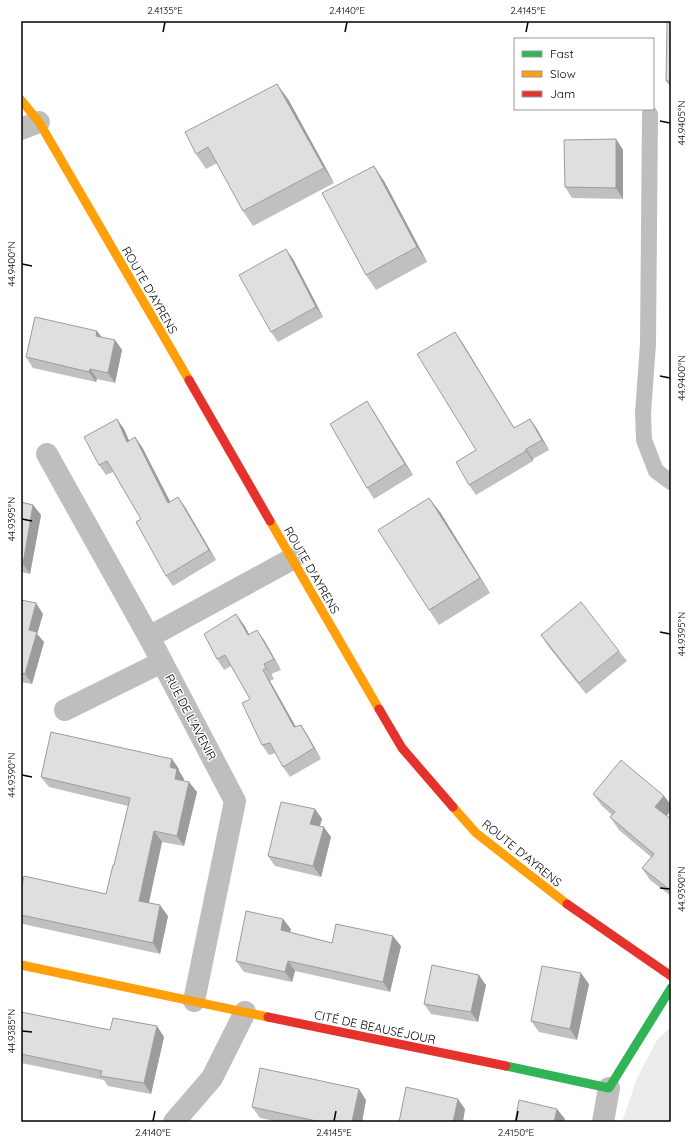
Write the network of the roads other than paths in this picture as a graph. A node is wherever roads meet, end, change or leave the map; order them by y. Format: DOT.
graph roads {
  1 [pos="21,100"];
  2 [pos="650,114"];
  3 [pos="30,126"];
  4 [pos="48,454"];
  5 [pos="671,482"];
  6 [pos="292,559"];
  7 [pos="149,637"];
  8 [pos="162,662"];
  9 [pos="65,710"];
  10 [pos="21,965"];
  11 [pos="671,976"];
  12 [pos="671,988"];
  13 [pos="194,1001"];
  14 [pos="246,1012"];
  15 [pos="609,1088"];
  16 [pos="174,1122"];
  17 [pos="603,1122"];
  1 -- 3 [label="street, ROUTE D'AYRENS"];
  2 -- 5 [label="lane"];
  3 -- 6 [label="street, ROUTE D'AYRENS"];
  4 -- 7 [label="street, RUE DE L'AVENIR"];
  6 -- 7 [label="street"];
  6 -- 11 [label="street, ROUTE D'AYRENS"];
  7 -- 8 [label="street, RUE DE L'AVENIR"];
  8 -- 9 [label="street"];
  8 -- 13 [label="street, RUE DE L'AVENIR"];
  10 -- 13 [label="street, CITÉ DE BEAUSÉJOUR"];
  12 -- 15 [label="street"];
  13 -- 14 [label="street, CITÉ DE BEAUSÉJOUR"];
  14 -- 15 [label="street, CITÉ DE BEAUSÉJOUR"];
  14 -- 16 [label="street"];
  15 -- 17 [label="street"];
}
